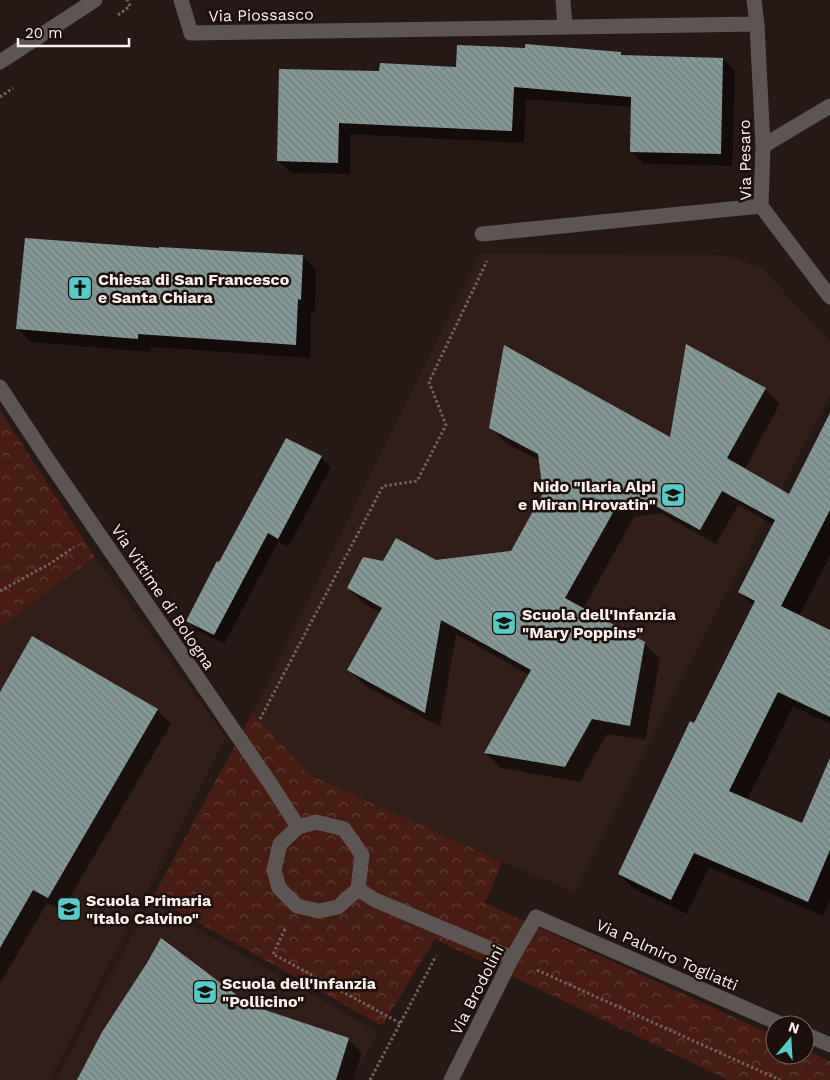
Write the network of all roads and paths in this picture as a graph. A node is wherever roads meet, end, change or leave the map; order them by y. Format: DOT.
graph roads {
  1 [pos="95,0"];
  2 [pos="181,0"];
  3 [pos="563,0"];
  4 [pos="754,0"];
  5 [pos="757,24"];
  6 [pos="565,27"];
  7 [pos="0,62"];
  8 [pos="830,106"];
  9 [pos="762,146"];
  10 [pos="761,206"];
  11 [pos="503,231"];
  12 [pos="482,234"];
  13 [pos="830,297"];
  14 [pos="0,387"];
  15 [pos="97,531"];
  16 [pos="0,591"];
  17 [pos="244,745"];
  18 [pos="298,827"];
  19 [pos="358,889"];
  20 [pos="297,906"];
  21 [pos="536,917"];
  22 [pos="449,931"];
  23 [pos="512,958"];
  24 [pos="765,1017"];
  25 [pos="400,1023"];
  26 [pos="815,1038"];
  27 [pos="830,1045"];
  28 [pos="370,1080"];
  29 [pos="451,1080"];
  30 [pos="780,1080"];
  1 -- 7 [label="street"];
  2 -- 6 [label="street, Via Piossasco"];
  3 -- 6 [label="street"];
  4 -- 5 [label="street, Via Pesaro"];
  5 -- 6 [label="street, Via Piossasco"];
  5 -- 9 [label="street, Via Pesaro"];
  8 -- 9 [label="street"];
  9 -- 10 [label="street, Via Pesaro"];
  10 -- 11 [label="street"];
  10 -- 13 [label="street, Via Pesaro"];
  11 -- 12 [label="street"];
  11 -- 17 [label="path"];
  14 -- 15 [label="street, Via Vittime di Bologna"];
  15 -- 16 [label="path"];
  15 -- 17 [label="street, Via Vittime di Bologna"];
  17 -- 18 [label="street, Via Vittime di Bologna"];
  18 -- 19 [label="street"];
  18 -- 20 [label="street"];
  19 -- 20 [label="street"];
  19 -- 22 [label="street"];
  20 -- 25 [label="path"];
  21 -- 23 [label="street, Via Brodolini"];
  21 -- 24 [label="street, Via Palmiro Togliatti"];
  22 -- 23 [label="street"];
  22 -- 25 [label="path"];
  23 -- 29 [label="street, Via Brodolini"];
  23 -- 30 [label="path"];
  25 -- 28 [label="path"];
  26 -- 27 [label="street"];
}
